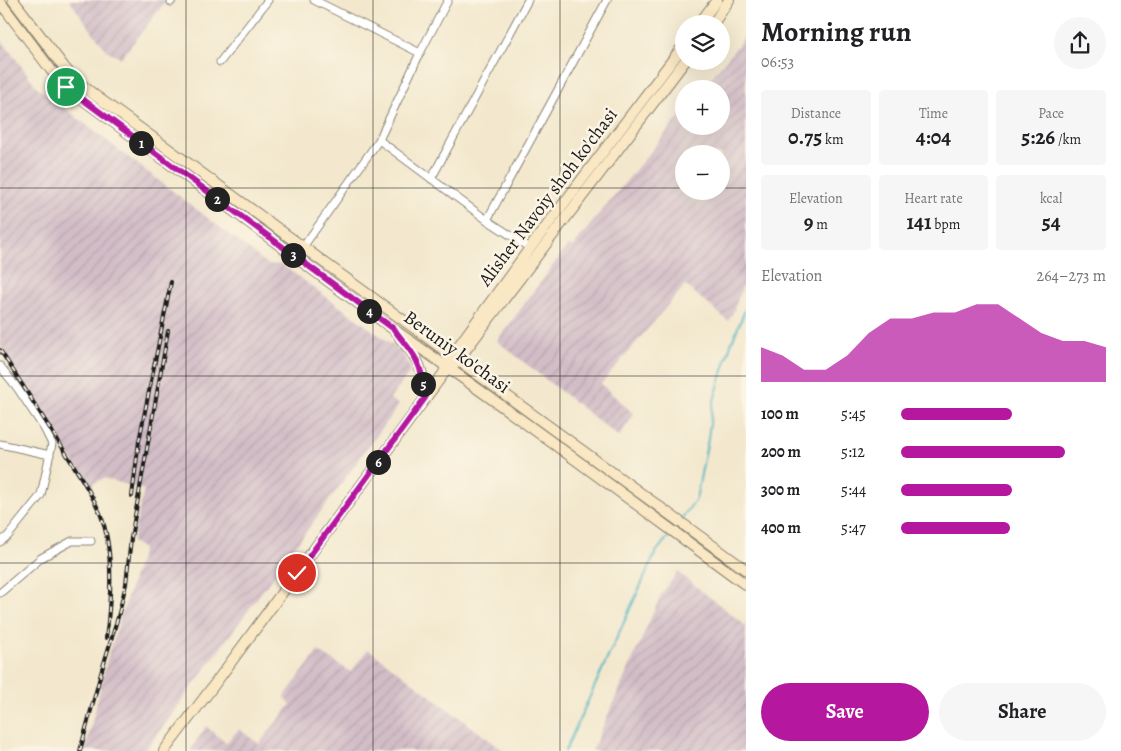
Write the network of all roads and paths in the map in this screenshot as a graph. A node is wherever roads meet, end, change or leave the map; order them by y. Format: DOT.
graph roads {
  1 [pos="13,0"];
  2 [pos="268,0"];
  3 [pos="314,0"];
  4 [pos="448,0"];
  5 [pos="528,0"];
  6 [pos="607,0"];
  7 [pos="717,0"];
  8 [pos="729,0"];
  9 [pos="0,2"];
  10 [pos="706,15"];
  11 [pos="719,15"];
  12 [pos="420,53"];
  13 [pos="675,57"];
  14 [pos="220,62"];
  15 [pos="678,70"];
  16 [pos="379,140"];
  17 [pos="431,179"];
  18 [pos="487,220"];
  19 [pos="303,247"];
  20 [pos="530,248"];
  21 [pos="394,329"];
  22 [pos="455,358"];
  23 [pos="0,366"];
  24 [pos="447,369"];
  25 [pos="425,398"];
  26 [pos="0,444"];
  27 [pos="50,455"];
  28 [pos="91,541"];
  29 [pos="0,542"];
  30 [pos="746,570"];
  31 [pos="746,585"];
  32 [pos="0,593"];
  33 [pos="164,751"];
  1 -- 19 [label="main road, Beruniy ko'chasi"];
  2 -- 14 [label="street"];
  3 -- 12 [label="street"];
  4 -- 12 [label="street"];
  5 -- 17 [label="street"];
  6 -- 18 [label="street"];
  7 -- 10 [label="main road"];
  8 -- 11 [label="main road"];
  9 -- 21 [label="main road, Beruniy ko'chasi"];
  12 -- 16 [label="street"];
  13 -- 20 [label="main road, Alisher Navoiy shoh ko'chasi"];
  15 -- 22 [label="main road, Alisher Navoiy shoh ko'chasi"];
  16 -- 17 [label="street"];
  16 -- 19 [label="street"];
  17 -- 18 [label="street"];
  18 -- 20 [label="street"];
  19 -- 22 [label="main road, Beruniy ko'chasi"];
  20 -- 22 [label="main road, Alisher Navoiy shoh ko'chasi"];
  21 -- 24 [label="main road, Beruniy ko'chasi"];
  21 -- 25 [label="main road"];
  22 -- 24 [label="main road, Alisher Navoiy shoh ko'chasi"];
  22 -- 30 [label="main road, Beruniy ko'chasi"];
  23 -- 27 [label="street"];
  24 -- 25 [label="main road, Alisher Navoiy shoh ko'chasi"];
  24 -- 31 [label="main road, Beruniy ko'chasi"];
  25 -- 33 [label="main road, Alisher Navoiy shoh ko'chasi"];
  26 -- 27 [label="street"];
  27 -- 29 [label="street"];
  28 -- 32 [label="street"];
}
